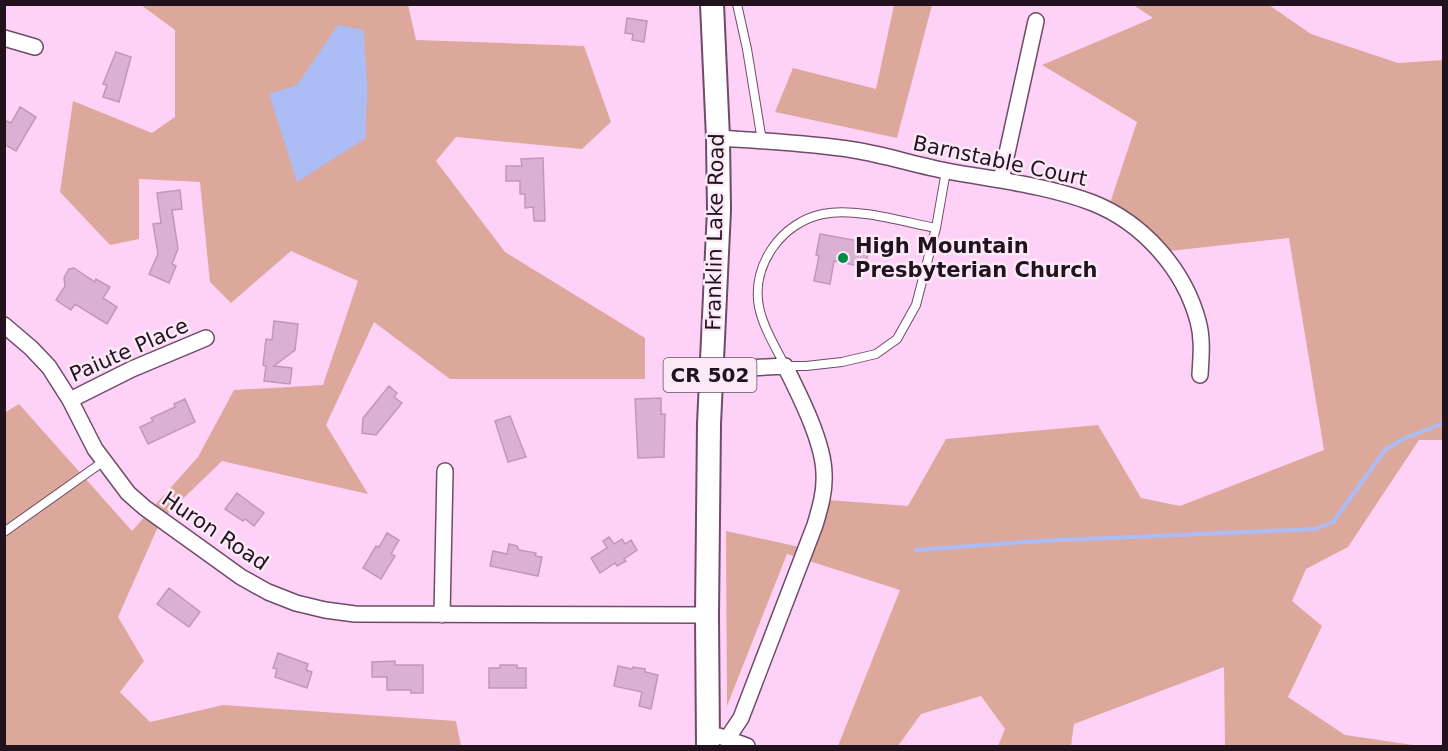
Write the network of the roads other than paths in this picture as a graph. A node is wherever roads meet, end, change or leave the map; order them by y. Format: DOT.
graph roads {
  1 [pos="712,4"];
  2 [pos="737,4"];
  3 [pos="1036,21"];
  4 [pos="4,38"];
  5 [pos="35,47"];
  6 [pos="718,138"];
  7 [pos="762,141"];
  8 [pos="946,171"];
  9 [pos="1001,180"];
  10 [pos="936,228"];
  11 [pos="4,325"];
  12 [pos="206,338"];
  13 [pos="785,366"];
  14 [pos="710,370"];
  15 [pos="1200,375"];
  16 [pos="70,400"];
  17 [pos="104,461"];
  18 [pos="445,471"];
  19 [pos="4,532"];
  20 [pos="442,615"];
  21 [pos="706,615"];
  22 [pos="714,739"];
  23 [pos="747,747"];
  1 -- 6 [label="main road, Franklin Lake Road / CR 502"];
  2 -- 7 [label="lane"];
  3 -- 9 [label="street"];
  4 -- 5 [label="street"];
  6 -- 7 [label="street, Barnstable Court"];
  6 -- 14 [label="main road, Franklin Lake Road / CR 502"];
  7 -- 8 [label="street, Barnstable Court"];
  8 -- 9 [label="street, Barnstable Court"];
  8 -- 10 [label="lane"];
  9 -- 15 [label="street, Barnstable Court"];
  10 -- 13 [label="lane"];
  10 -- 13 [label="lane"];
  11 -- 16 [label="street, Huron Road"];
  12 -- 16 [label="street, Paiute Place"];
  13 -- 14 [label="street"];
  13 -- 22 [label="street"];
  14 -- 21 [label="main road, Franklin Lake Road / CR 502"];
  16 -- 17 [label="street, Huron Road"];
  17 -- 19 [label="lane"];
  17 -- 20 [label="street, Huron Road"];
  18 -- 20 [label="street"];
  20 -- 21 [label="street, Huron Road"];
  21 -- 22 [label="main road, Franklin Lake Road / CR 502"];
  22 -- 23 [label="street"];
}
